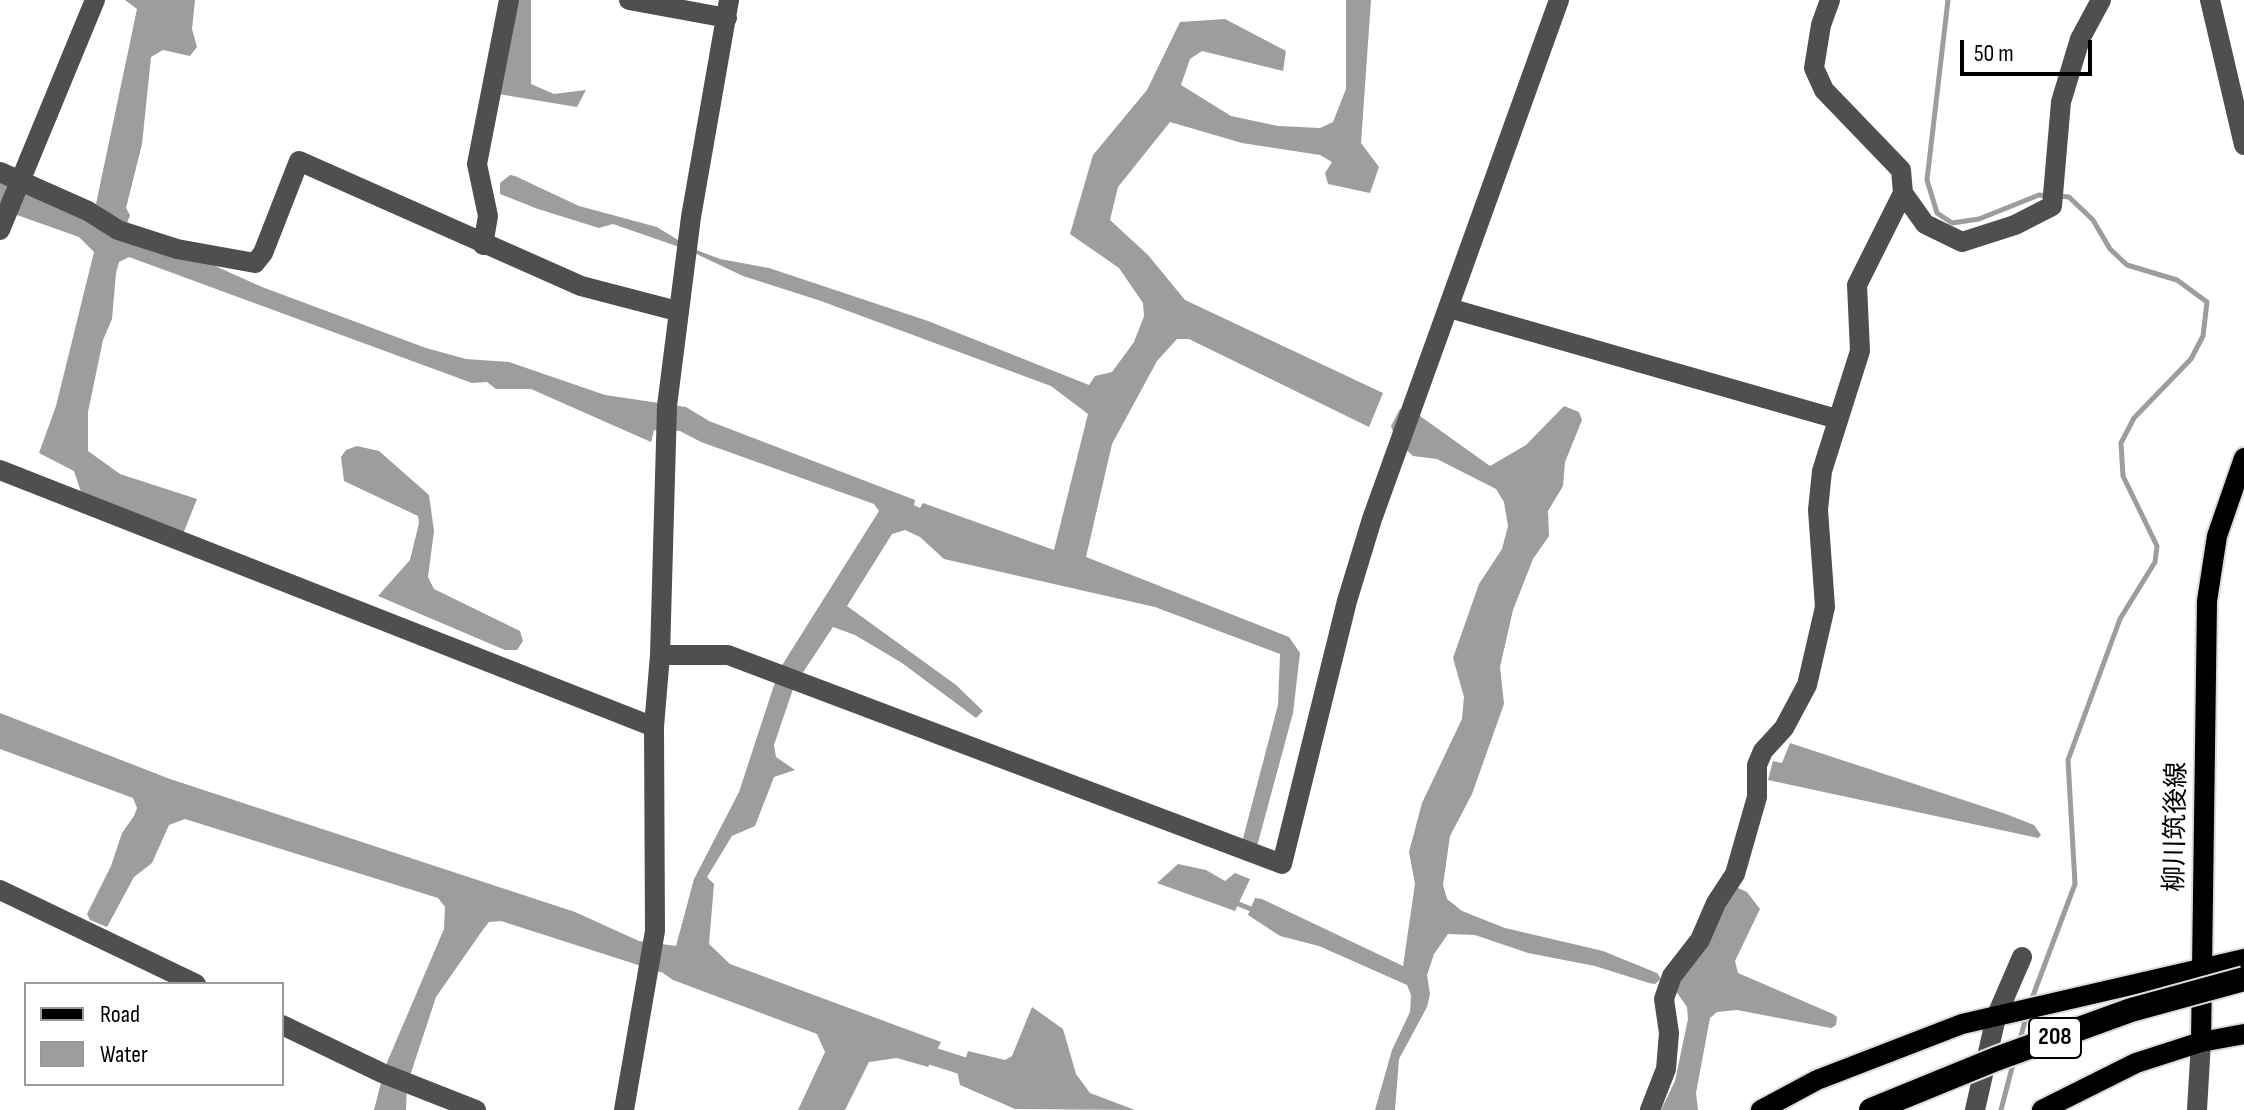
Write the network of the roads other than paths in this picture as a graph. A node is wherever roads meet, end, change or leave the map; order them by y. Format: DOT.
graph roads {
  1 [pos="95,0"];
  2 [pos="509,0"];
  3 [pos="629,0"];
  4 [pos="1559,0"];
  5 [pos="1830,0"];
  6 [pos="2101,0"];
  7 [pos="2210,0"];
  8 [pos="728,9"];
  9 [pos="2244,145"];
  10 [pos="0,172"];
  11 [pos="21,179"];
  12 [pos="1903,193"];
  13 [pos="0,230"];
  14 [pos="483,245"];
  15 [pos="1449,308"];
  16 [pos="677,311"];
  17 [pos="1837,419"];
  18 [pos="2244,458"];
  19 [pos="0,470"];
  20 [pos="660,655"];
  21 [pos="654,727"];
  22 [pos="0,890"];
  23 [pos="2022,957"];
  24 [pos="2244,959"];
  25 [pos="2200,970"];
  26 [pos="2244,979"];
  27 [pos="192,982"];
  28 [pos="2244,990"];
  29 [pos="2004,1014"];
  30 [pos="284,1026"];
  31 [pos="2244,1034"];
  32 [pos="2201,1042"];
  33 [pos="2048,1107"];
  34 [pos="476,1110"];
  35 [pos="624,1110"];
  36 [pos="1650,1110"];
  37 [pos="1761,1110"];
  38 [pos="1871,1110"];
  39 [pos="1896,1110"];
  40 [pos="1975,1110"];
  41 [pos="2197,1110"];
  1 -- 11 [label="street"];
  2 -- 14 [label="street"];
  3 -- 8 [label="street"];
  4 -- 15 [label="street"];
  5 -- 12 [label="street"];
  6 -- 12 [label="street"];
  7 -- 9 [label="street"];
  8 -- 16 [label="street"];
  10 -- 11 [label="street"];
  11 -- 13 [label="street"];
  11 -- 14 [label="street"];
  12 -- 17 [label="street"];
  14 -- 16 [label="street"];
  15 -- 17 [label="street"];
  15 -- 20 [label="street"];
  16 -- 20 [label="street"];
  17 -- 36 [label="street"];
  18 -- 25 [label="main road, 柳川筑後線"];
  19 -- 21 [label="street"];
  20 -- 21 [label="street"];
  21 -- 35 [label="street"];
  22 -- 27 [label="street"];
  23 -- 29 [label="street"];
  24 -- 25 [label="main road"];
  25 -- 29 [label="main road"];
  25 -- 32 [label="main road, 柳川筑後線"];
  26 -- 38 [label="highway, 208, bridge"];
  28 -- 39 [label="highway, 208"];
  29 -- 37 [label="main road"];
  29 -- 40 [label="street"];
  30 -- 34 [label="street"];
  31 -- 32 [label="main road"];
  32 -- 33 [label="main road"];
  32 -- 41 [label="street"];
}
